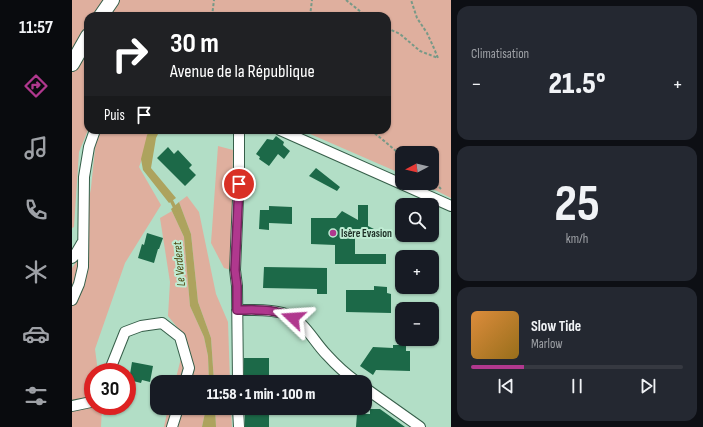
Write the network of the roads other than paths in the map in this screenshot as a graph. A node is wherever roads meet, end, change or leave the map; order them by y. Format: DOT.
graph roads {
  1 [pos="112,0"];
  2 [pos="104,12"];
  3 [pos="84,43"];
  4 [pos="72,64"];
  5 [pos="94,134"];
  6 [pos="239,134"];
  7 [pos="289,134"];
  8 [pos="451,206"];
  9 [pos="82,243"];
  10 [pos="72,258"];
  11 [pos="72,300"];
  12 [pos="237,310"];
  13 [pos="113,363"];
  14 [pos="187,375"];
  15 [pos="238,375"];
  16 [pos="349,375"];
  17 [pos="372,393"];
  18 [pos="84,404"];
  19 [pos="72,406"];
  20 [pos="176,415"];
  21 [pos="238,415"];
  22 [pos="172,427"];
  23 [pos="239,427"];
  24 [pos="420,427"];
  1 -- 2 [label="main road"];
  3 -- 4 [label="main road"];
  5 -- 9 [label="street"];
  6 -- 12 [label="street"];
  7 -- 8 [label="street"];
  9 -- 10 [label="street"];
  9 -- 11 [label="street"];
  12 -- 15 [label="street"];
  12 -- 16 [label="street"];
  13 -- 14 [label="street"];
  17 -- 24 [label="street"];
  18 -- 19 [label="street"];
  20 -- 22 [label="street"];
  21 -- 23 [label="street"];
}
